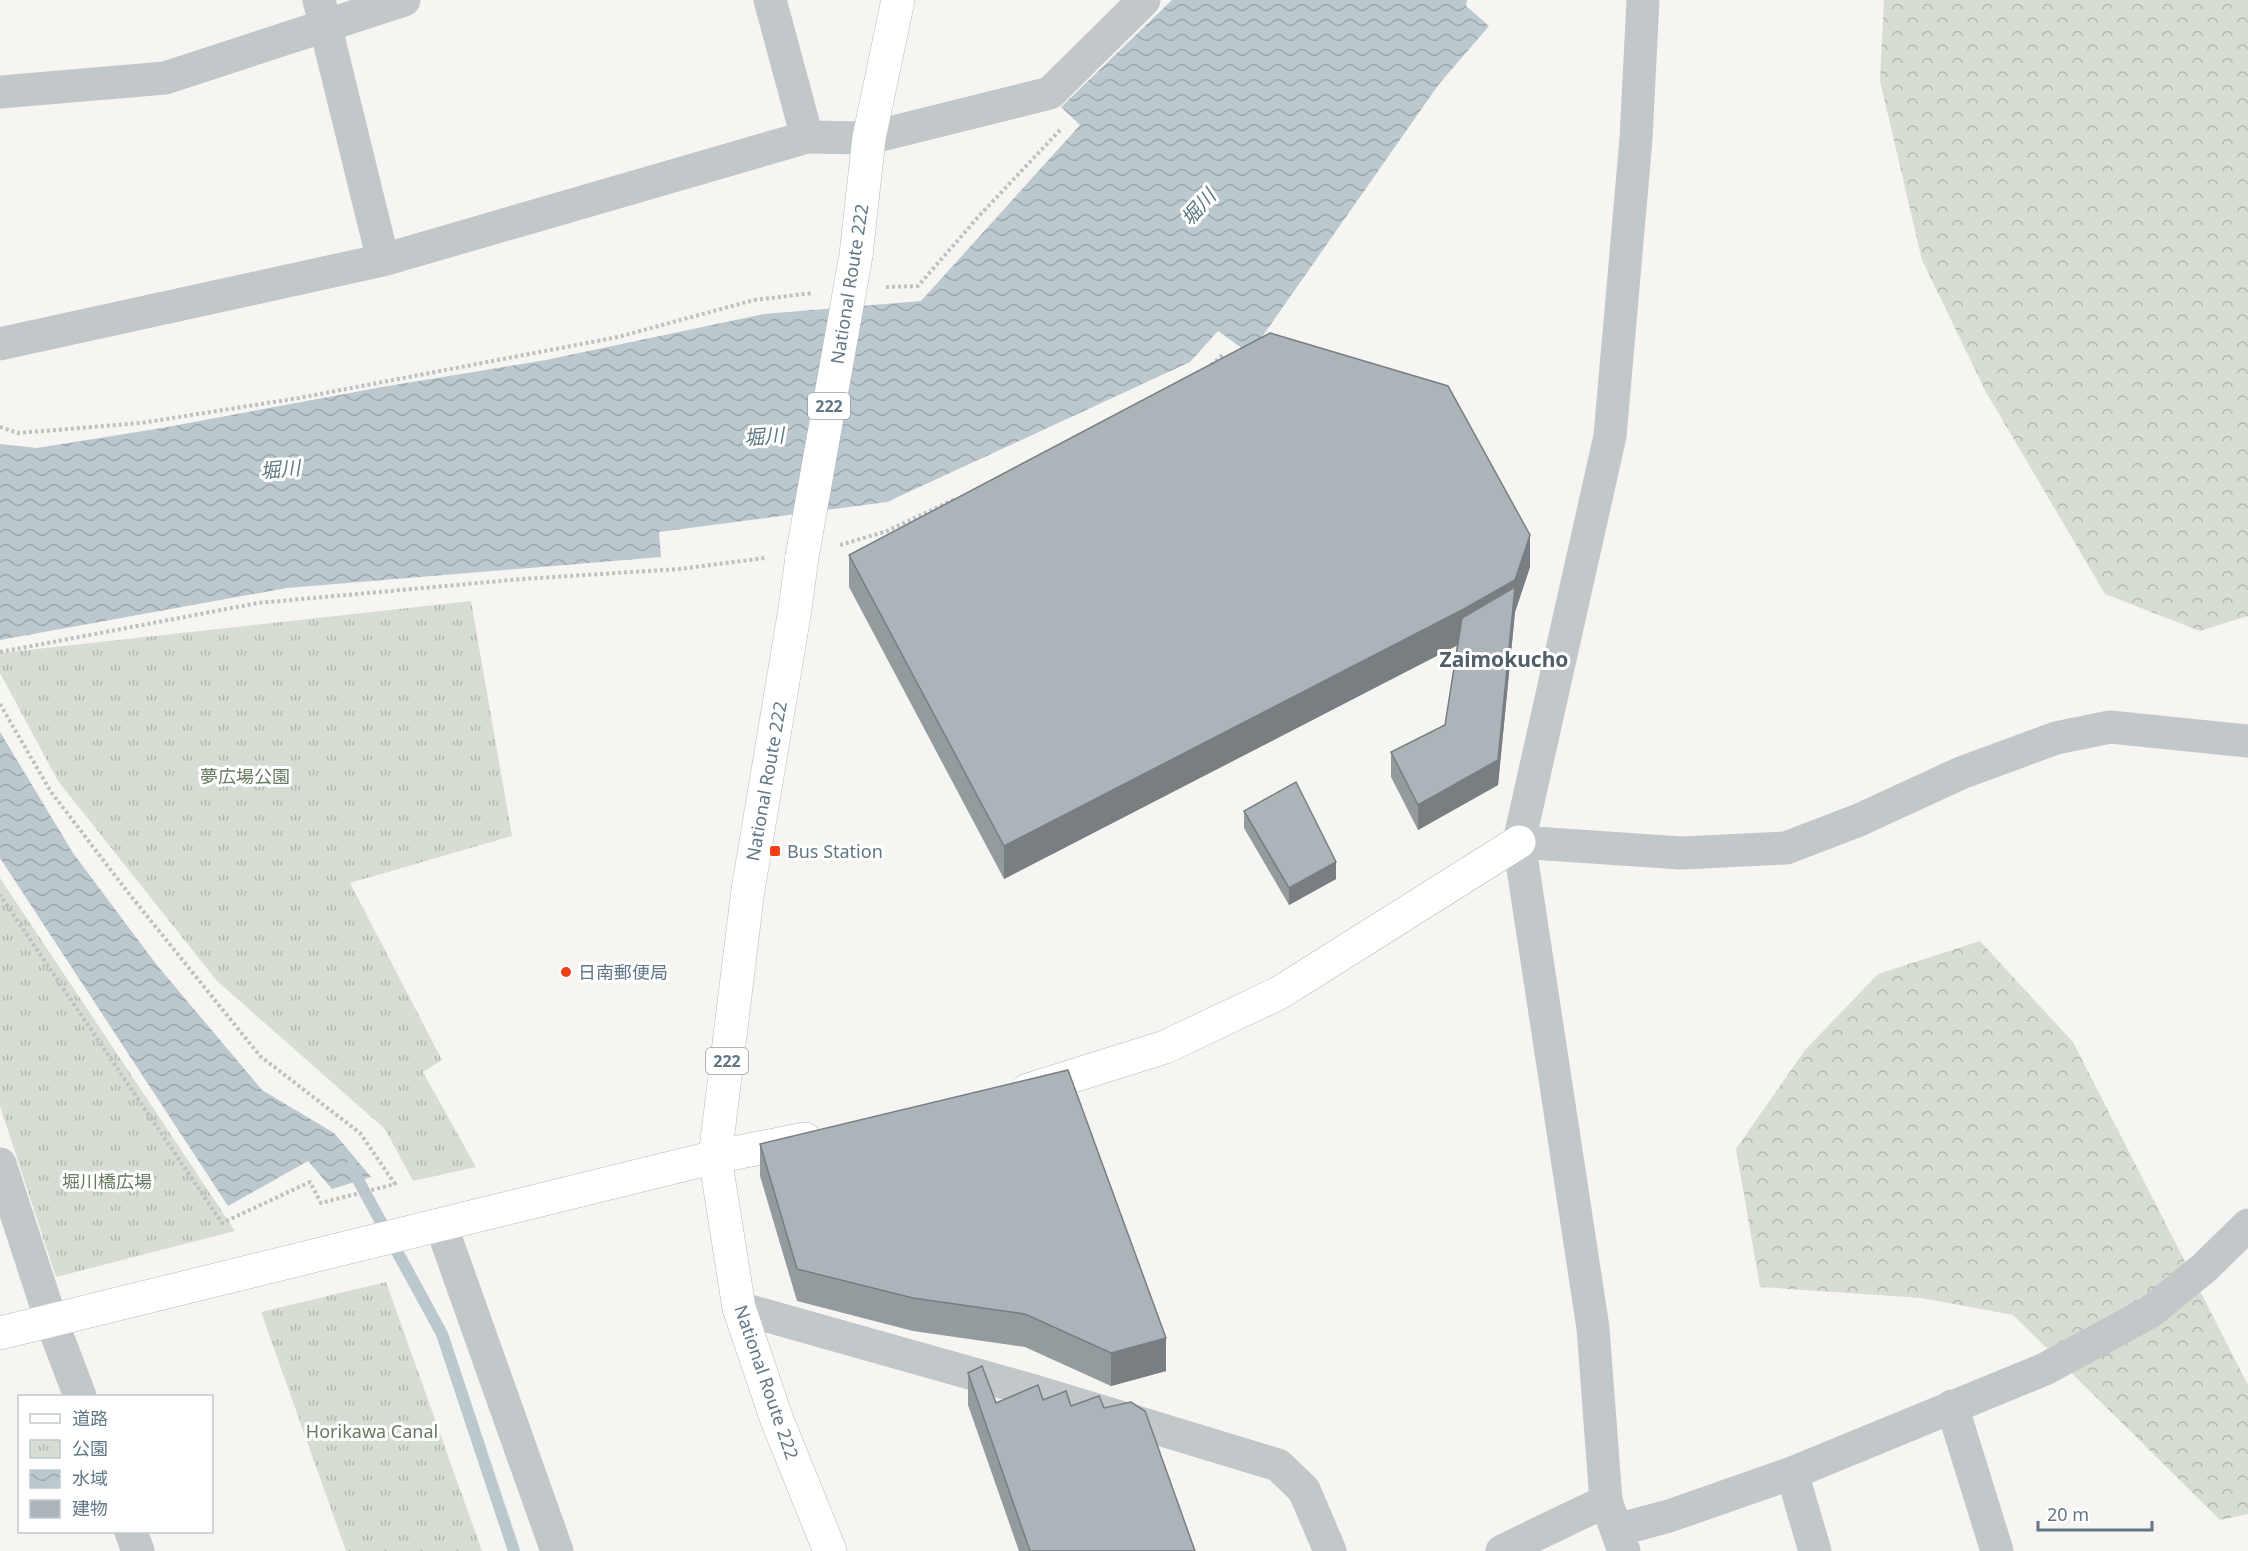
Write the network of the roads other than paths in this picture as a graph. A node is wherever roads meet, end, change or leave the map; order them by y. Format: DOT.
graph roads {
  1 [pos="404,0"];
  2 [pos="770,0"];
  3 [pos="898,0"];
  4 [pos="1144,0"];
  5 [pos="1643,0"];
  6 [pos="322,13"];
  7 [pos="0,92"];
  8 [pos="807,136"];
  9 [pos="869,138"];
  10 [pos="383,260"];
  11 [pos="0,345"];
  12 [pos="2248,741"];
  13 [pos="1520,842"];
  14 [pos="1001,1098"];
  15 [pos="830,1134"];
  16 [pos="715,1157"];
  17 [pos="0,1164"];
  18 [pos="2248,1225"];
  19 [pos="429,1228"];
  20 [pos="739,1308"];
  21 [pos="51,1320"];
  22 [pos="0,1333"];
  23 [pos="80,1395"];
  24 [pos="1952,1406"];
  25 [pos="1792,1473"];
  26 [pos="1616,1527"];
  27 [pos="131,1533"];
  28 [pos="138,1551"];
  29 [pos="557,1551"];
  30 [pos="830,1551"];
  31 [pos="1330,1551"];
  32 [pos="1502,1551"];
  33 [pos="1815,1551"];
  34 [pos="1997,1551"];
  1 -- 6 [label="street"];
  2 -- 8 [label="street"];
  3 -- 9 [label="main road, National Route 222 / 222"];
  4 -- 9 [label="street"];
  5 -- 13 [label="street"];
  6 -- 7 [label="street"];
  6 -- 10 [label="street"];
  8 -- 9 [label="street"];
  8 -- 10 [label="street"];
  9 -- 16 [label="main road, National Route 222 / 222, bridge"];
  10 -- 11 [label="street"];
  12 -- 13 [label="street"];
  13 -- 14 [label="main road"];
  13 -- 26 [label="street"];
  15 -- 16 [label="main road"];
  16 -- 19 [label="main road"];
  16 -- 20 [label="main road, National Route 222 / 222"];
  17 -- 21 [label="street"];
  18 -- 24 [label="street"];
  19 -- 21 [label="main road"];
  19 -- 29 [label="street"];
  20 -- 30 [label="main road, National Route 222 / 222"];
  20 -- 31 [label="street"];
  21 -- 22 [label="main road"];
  21 -- 23 [label="street"];
  24 -- 25 [label="street"];
  24 -- 34 [label="street"];
  25 -- 26 [label="street"];
  25 -- 33 [label="street"];
  26 -- 32 [label="street"];
  27 -- 28 [label="street"];
}
